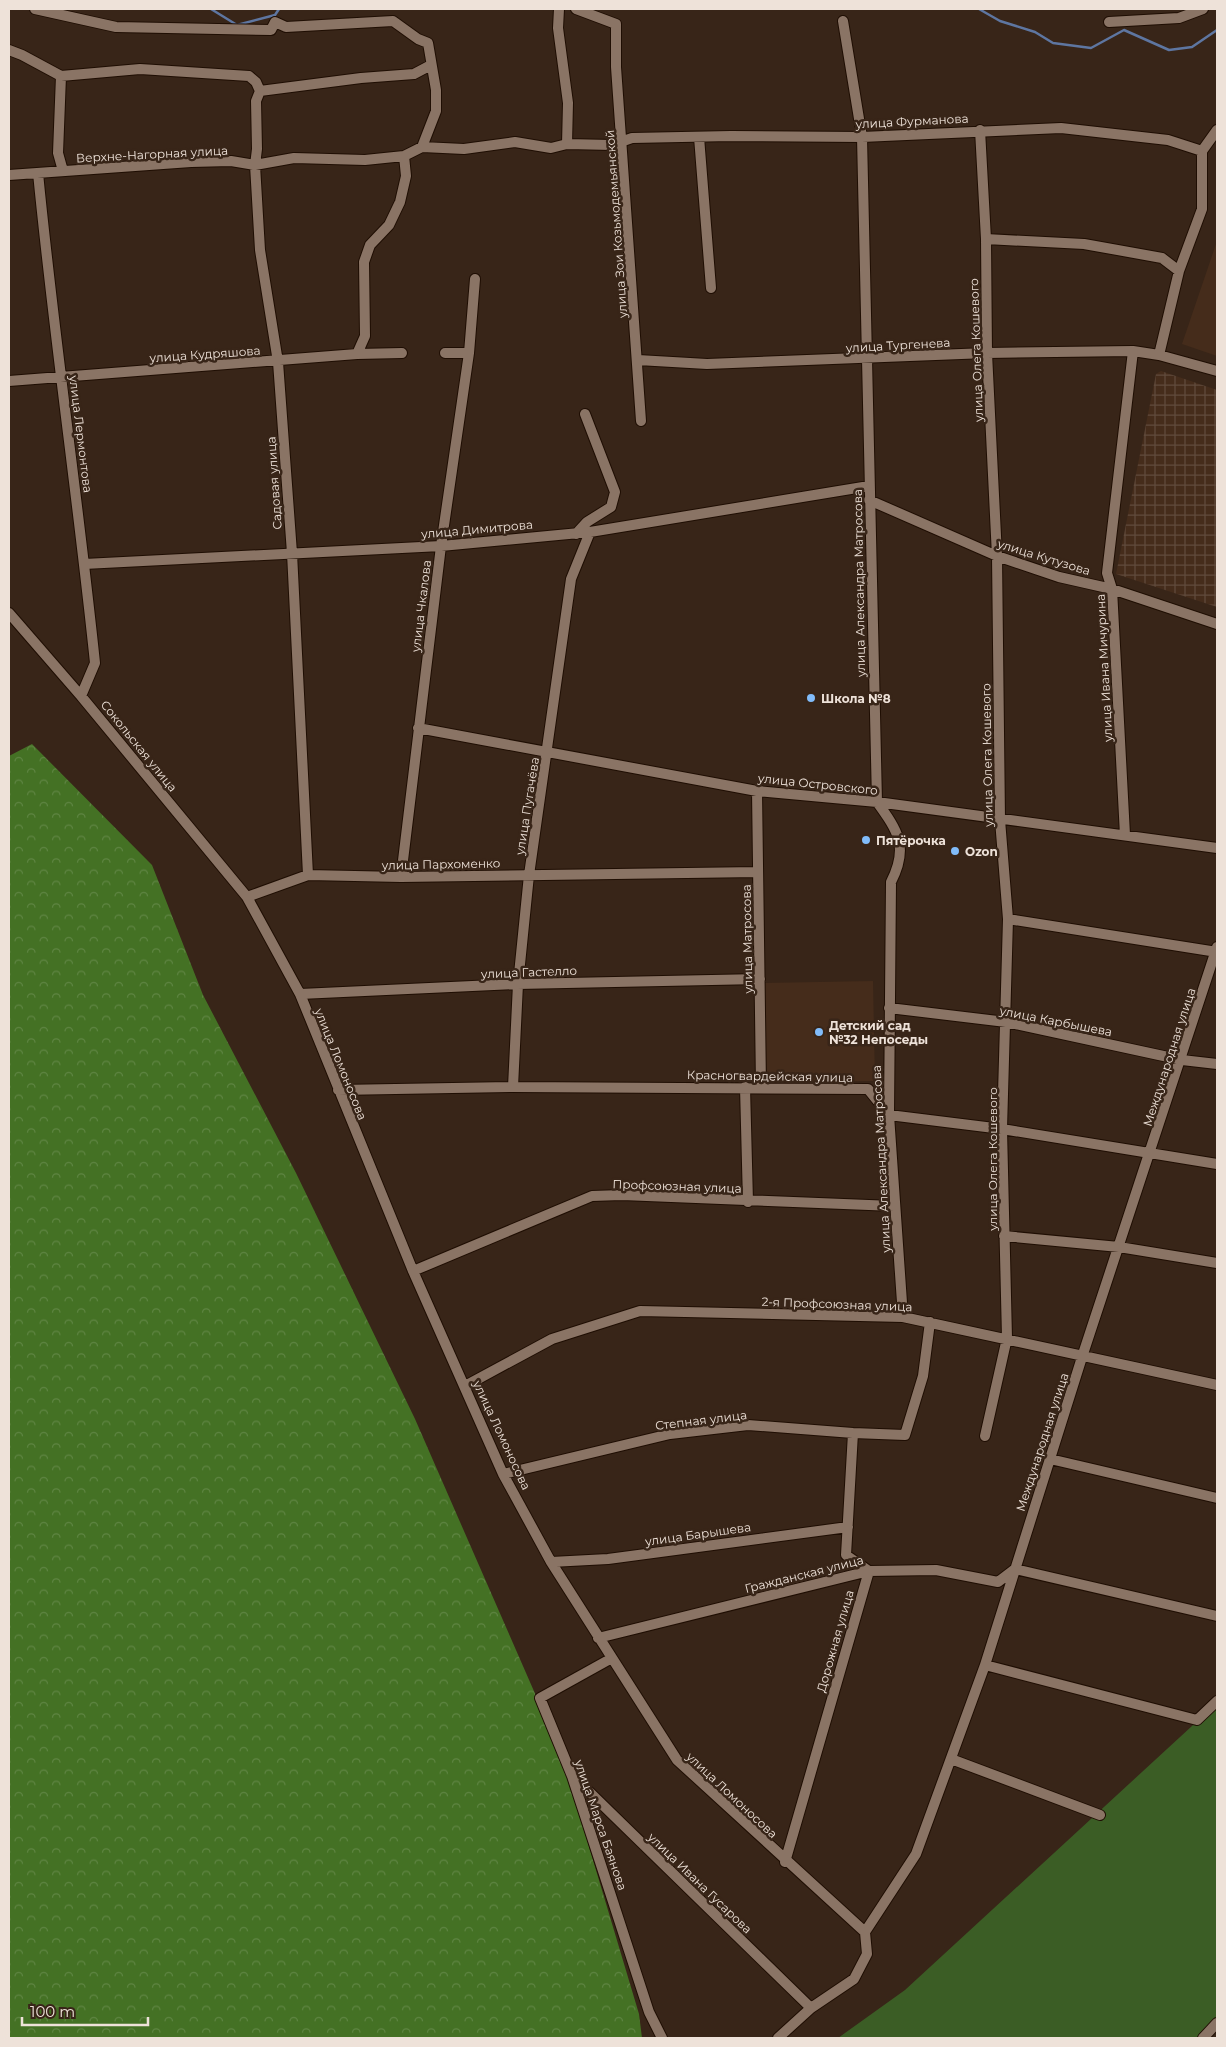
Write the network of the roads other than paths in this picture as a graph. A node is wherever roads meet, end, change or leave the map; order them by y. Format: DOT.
graph roads {
  1 [pos="35,9"];
  2 [pos="559,9"];
  3 [pos="576,9"];
  4 [pos="1203,9"];
  5 [pos="843,21"];
  6 [pos="1109,22"];
  7 [pos="9,50"];
  8 [pos="430,65"];
  9 [pos="61,76"];
  10 [pos="260,91"];
  11 [pos="980,130"];
  12 [pos="1217,130"];
  13 [pos="699,137"];
  14 [pos="862,137"];
  15 [pos="623,143"];
  16 [pos="567,144"];
  17 [pos="422,147"];
  18 [pos="1202,151"];
  19 [pos="404,156"];
  20 [pos="255,165"];
  21 [pos="62,171"];
  22 [pos="38,173"];
  23 [pos="9,175"];
  24 [pos="986,239"];
  25 [pos="1179,271"];
  26 [pos="475,279"];
  27 [pos="711,288"];
  28 [pos="1133,351"];
  29 [pos="445,352"];
  30 [pos="470,352"];
  31 [pos="402,353"];
  32 [pos="987,353"];
  33 [pos="357,354"];
  34 [pos="1159,355"];
  35 [pos="868,359"];
  36 [pos="638,360"];
  37 [pos="278,362"];
  38 [pos="1217,371"];
  39 [pos="62,377"];
  40 [pos="9,381"];
  41 [pos="586,414"];
  42 [pos="641,422"];
  43 [pos="869,486"];
  44 [pos="869,500"];
  45 [pos="590,532"];
  46 [pos="576,534"];
  47 [pos="441,546"];
  48 [pos="292,553"];
  49 [pos="997,556"];
  50 [pos="84,564"];
  51 [pos="1112,589"];
  52 [pos="9,613"];
  53 [pos="1217,624"];
  54 [pos="81,696"];
  55 [pos="418,728"];
  56 [pos="548,752"];
  57 [pos="757,791"];
  58 [pos="877,802"];
  59 [pos="1000,820"];
  60 [pos="1125,835"];
  61 [pos="1217,848"];
  62 [pos="758,872"];
  63 [pos="308,875"];
  64 [pos="529,875"];
  65 [pos="401,877"];
  66 [pos="247,897"];
  67 [pos="1008,919"];
  68 [pos="1217,950"];
  69 [pos="760,979"];
  70 [pos="518,984"];
  71 [pos="300,994"];
  72 [pos="889,1008"];
  73 [pos="1006,1022"];
  74 [pos="1182,1060"];
  75 [pos="1217,1064"];
  76 [pos="513,1087"];
  77 [pos="745,1087"];
  78 [pos="761,1087"];
  79 [pos="338,1090"];
  80 [pos="889,1115"];
  81 [pos="1002,1129"];
  82 [pos="1150,1154"];
  83 [pos="1217,1164"];
  84 [pos="748,1202"];
  85 [pos="894,1206"];
  86 [pos="1004,1236"];
  87 [pos="1119,1247"];
  88 [pos="1217,1263"];
  89 [pos="413,1271"];
  90 [pos="903,1317"];
  91 [pos="930,1322"];
  92 [pos="1007,1338"];
  93 [pos="1083,1354"];
  94 [pos="1217,1385"];
  95 [pos="465,1386"];
  96 [pos="853,1433"];
  97 [pos="985,1436"];
  98 [pos="1050,1459"];
  99 [pos="503,1474"];
  100 [pos="1217,1498"];
  101 [pos="848,1527"];
  102 [pos="551,1562"];
  103 [pos="1015,1569"];
  104 [pos="868,1571"];
  105 [pos="1217,1616"];
  106 [pos="598,1638"];
  107 [pos="612,1658"];
  108 [pos="985,1665"];
  109 [pos="1217,1701"];
  110 [pos="951,1759"];
  111 [pos="572,1776"];
  112 [pos="1100,1815"];
  113 [pos="785,1862"];
  114 [pos="866,1932"];
  115 [pos="811,2008"];
  116 [pos="1217,2023"];
  117 [pos="662,2038"];
  118 [pos="778,2038"];
  119 [pos="1203,2038"];
  1 -- 8 [label="street"];
  2 -- 16 [label="street"];
  3 -- 15 [label="street, улица Зои Козьмодемьянской"];
  4 -- 6 [label="street"];
  5 -- 14 [label="street, улица Александра Матросова"];
  7 -- 9 [label="street"];
  8 -- 10 [label="street"];
  8 -- 17 [label="street"];
  9 -- 10 [label="street"];
  9 -- 21 [label="street"];
  10 -- 20 [label="street, Садовая улица"];
  11 -- 14 [label="street, улица Фурманова"];
  11 -- 18 [label="street, улица Фурманова"];
  11 -- 24 [label="street, улица Олега Кошевого"];
  12 -- 18 [label="street"];
  13 -- 14 [label="street, улица Фурманова"];
  13 -- 15 [label="street, улица Фурманова"];
  13 -- 27 [label="street"];
  14 -- 35 [label="street, улица Александра Матросова"];
  15 -- 16 [label="street, Верхне-Нагорная улица"];
  15 -- 36 [label="street, улица Зои Козьмодемьянской"];
  16 -- 17 [label="street, Верхне-Нагорная улица"];
  17 -- 19 [label="street, Верхне-Нагорная улица"];
  18 -- 25 [label="street"];
  19 -- 20 [label="street, Верхне-Нагорная улица"];
  19 -- 33 [label="street"];
  20 -- 21 [label="street, Верхне-Нагорная улица"];
  20 -- 37 [label="street, Садовая улица"];
  21 -- 22 [label="street, Верхне-Нагорная улица"];
  22 -- 23 [label="street, Верхне-Нагорная улица"];
  22 -- 39 [label="street, улица Лермонтова"];
  24 -- 25 [label="street"];
  24 -- 32 [label="street, улица Олега Кошевого"];
  25 -- 34 [label="street"];
  26 -- 30 [label="street, улица Чкалова"];
  28 -- 32 [label="street, улица Тургенева"];
  28 -- 34 [label="street, улица Тургенева"];
  28 -- 51 [label="street, улица Ивана Мичурина"];
  29 -- 30 [label="street"];
  30 -- 47 [label="street, улица Чкалова"];
  31 -- 33 [label="street, улица Кудряшова"];
  32 -- 35 [label="street, улица Тургенева"];
  32 -- 49 [label="street, улица Олега Кошевого"];
  33 -- 37 [label="street, улица Кудряшова"];
  34 -- 38 [label="street, улица Тургенева"];
  35 -- 36 [label="street, улица Тургенева"];
  35 -- 43 [label="street, улица Александра Матросова"];
  36 -- 42 [label="street, улица Зои Козьмодемьянской"];
  37 -- 39 [label="street, улица Кудряшова"];
  37 -- 48 [label="street, Садовая улица"];
  39 -- 40 [label="street, улица Кудряшова"];
  39 -- 50 [label="street, улица Лермонтова"];
  41 -- 46 [label="street"];
  43 -- 44 [label="street, улица Александра Матросова"];
  43 -- 45 [label="street, улица Димитрова"];
  44 -- 49 [label="street, улица Кутузова"];
  44 -- 58 [label="street, улица Александра Матросова"];
  45 -- 46 [label="street, улица Димитрова"];
  45 -- 56 [label="street, улица Пугачёва"];
  46 -- 47 [label="street, улица Димитрова"];
  47 -- 48 [label="street, улица Димитрова"];
  47 -- 55 [label="street, улица Чкалова"];
  48 -- 50 [label="street, улица Димитрова"];
  48 -- 63 [label="street, Садовая улица"];
  49 -- 51 [label="street, улица Кутузова"];
  49 -- 59 [label="street, улица Олега Кошевого"];
  50 -- 54 [label="street, улица Лермонтова"];
  51 -- 53 [label="street, улица Кутузова"];
  51 -- 60 [label="street, улица Ивана Мичурина"];
  52 -- 54 [label="street, Сокольская улица"];
  54 -- 66 [label="street, Сокольская улица"];
  55 -- 56 [label="street, улица Островского"];
  55 -- 65 [label="street, улица Чкалова"];
  56 -- 57 [label="street, улица Островского"];
  56 -- 64 [label="street, улица Пугачёва"];
  57 -- 58 [label="street, улица Островского"];
  57 -- 62 [label="street, улица Матросова"];
  58 -- 59 [label="street, улица Островского"];
  58 -- 72 [label="street, улица Александра Матросова"];
  59 -- 60 [label="street, улица Островского"];
  59 -- 67 [label="street, улица Олега Кошевого"];
  60 -- 61 [label="street, улица Островского"];
  62 -- 64 [label="street, улица Пархоменко"];
  62 -- 69 [label="street, улица Матросова"];
  63 -- 65 [label="street, улица Пархоменко"];
  63 -- 66 [label="street, улица Пархоменко"];
  64 -- 65 [label="street, улица Пархоменко"];
  64 -- 70 [label="street, улица Пугачёва"];
  66 -- 71 [label="street, улица Ломоносова"];
  67 -- 68 [label="street"];
  67 -- 73 [label="street, улица Олега Кошевого"];
  68 -- 74 [label="street, Международная улица"];
  69 -- 70 [label="street, улица Гастелло"];
  69 -- 78 [label="street, улица Матросова"];
  70 -- 71 [label="street, улица Гастелло"];
  70 -- 76 [label="street, улица Пугачёва"];
  71 -- 79 [label="street, улица Ломоносова"];
  72 -- 73 [label="street, улица Карбышева"];
  72 -- 80 [label="street, улица Александра Матросова"];
  73 -- 74 [label="street, улица Карбышева"];
  73 -- 81 [label="street, улица Олега Кошевого"];
  74 -- 75 [label="street, улица Карбышева"];
  74 -- 82 [label="street, Международная улица"];
  76 -- 77 [label="street, Красногвардейская улица"];
  76 -- 79 [label="street, Красногвардейская улица"];
  77 -- 78 [label="street, Красногвардейская улица"];
  77 -- 84 [label="street"];
  78 -- 80 [label="street, Красногвардейская улица"];
  79 -- 89 [label="street, улица Ломоносова"];
  80 -- 81 [label="street"];
  80 -- 85 [label="street, улица Александра Матросова"];
  81 -- 82 [label="street"];
  81 -- 86 [label="street, улица Олега Кошевого"];
  82 -- 83 [label="street"];
  82 -- 87 [label="street, Международная улица"];
  84 -- 85 [label="street, Профсоюзная улица"];
  84 -- 89 [label="street, Профсоюзная улица"];
  85 -- 90 [label="street, улица Александра Матросова"];
  86 -- 87 [label="street"];
  86 -- 92 [label="street, улица Олега Кошевого"];
  87 -- 88 [label="street"];
  87 -- 93 [label="street, Международная улица"];
  89 -- 95 [label="street, улица Ломоносова"];
  90 -- 91 [label="street, 2-я Профсоюзная улица"];
  90 -- 95 [label="street, 2-я Профсоюзная улица"];
  91 -- 92 [label="street, 2-я Профсоюзная улица"];
  91 -- 96 [label="street, Степная улица"];
  92 -- 93 [label="street, 2-я Профсоюзная улица"];
  92 -- 97 [label="street, улица Олега Кошевого"];
  93 -- 94 [label="street, 2-я Профсоюзная улица"];
  93 -- 98 [label="street, Международная улица"];
  95 -- 99 [label="street, улица Ломоносова"];
  96 -- 99 [label="street, Степная улица"];
  96 -- 101 [label="street"];
  98 -- 100 [label="street"];
  98 -- 103 [label="street, Международная улица"];
  99 -- 102 [label="street, улица Ломоносова"];
  101 -- 102 [label="street, улица Барышева"];
  101 -- 104 [label="street"];
  102 -- 106 [label="street, улица Ломоносова"];
  103 -- 104 [label="street, Гражданская улица"];
  103 -- 105 [label="street"];
  103 -- 108 [label="street, Международная улица"];
  104 -- 106 [label="street, Гражданская улица"];
  104 -- 113 [label="street, Дорожная улица"];
  106 -- 107 [label="street, улица Ломоносова"];
  107 -- 111 [label="street, улица Марса Баянова"];
  107 -- 113 [label="street, улица Ломоносова"];
  108 -- 109 [label="street"];
  108 -- 110 [label="street, Международная улица"];
  110 -- 112 [label="street"];
  110 -- 114 [label="street, Международная улица"];
  111 -- 115 [label="street, улица Ивана Гусарова"];
  111 -- 117 [label="street, улица Марса Баянова"];
  113 -- 114 [label="street, улица Ломоносова"];
  114 -- 115 [label="street"];
  115 -- 118 [label="street"];
  116 -- 119 [label="street"];
}
